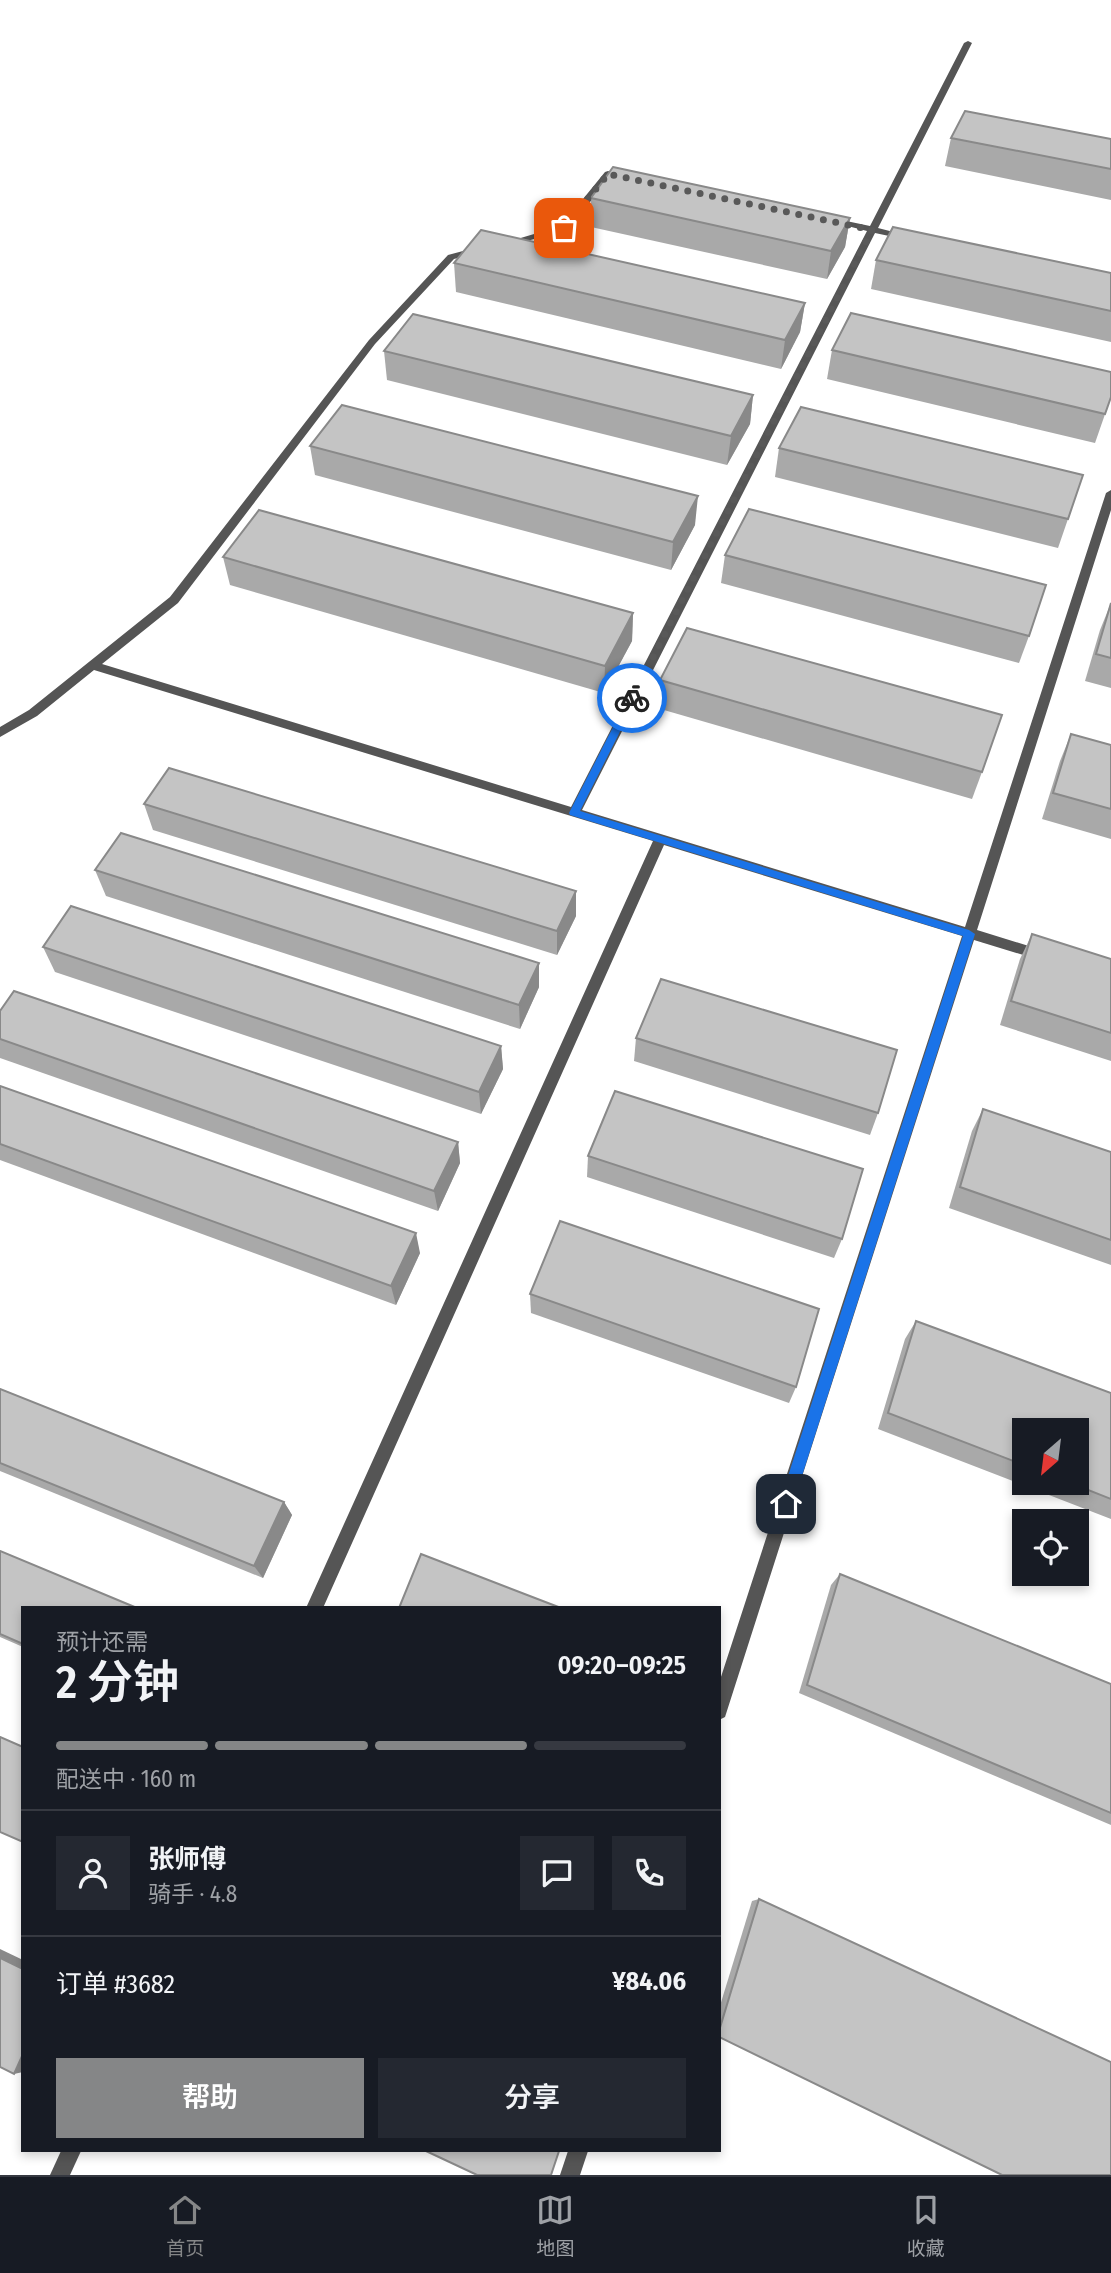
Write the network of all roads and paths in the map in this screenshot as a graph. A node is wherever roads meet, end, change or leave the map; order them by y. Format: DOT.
graph roads {
  1 [pos="968,43"];
  2 [pos="642,181"];
  3 [pos="818,218"];
  4 [pos="872,230"];
  5 [pos="925,241"];
  6 [pos="1111,492"];
  7 [pos="93,665"];
  8 [pos="0,733"];
  9 [pos="574,813"];
  10 [pos="660,839"];
  11 [pos="969,934"];
  12 [pos="1059,962"];
  13 [pos="315,1606"];
  14 [pos="721,1705"];
  15 [pos="71,2152"];
  16 [pos="578,2152"];
  17 [pos="60,2175"];
  18 [pos="570,2175"];
  1 -- 4 [label="street"];
  2 -- 7 [label="street"];
  3 -- 4 [label="street"];
  4 -- 5 [label="street"];
  4 -- 9 [label="street"];
  6 -- 11 [label="street"];
  7 -- 8 [label="street"];
  7 -- 9 [label="street"];
  9 -- 10 [label="street"];
  10 -- 11 [label="street"];
  10 -- 13 [label="street"];
  11 -- 12 [label="street"];
  11 -- 14 [label="street"];
  15 -- 17 [label="street"];
  16 -- 18 [label="street"];
}
